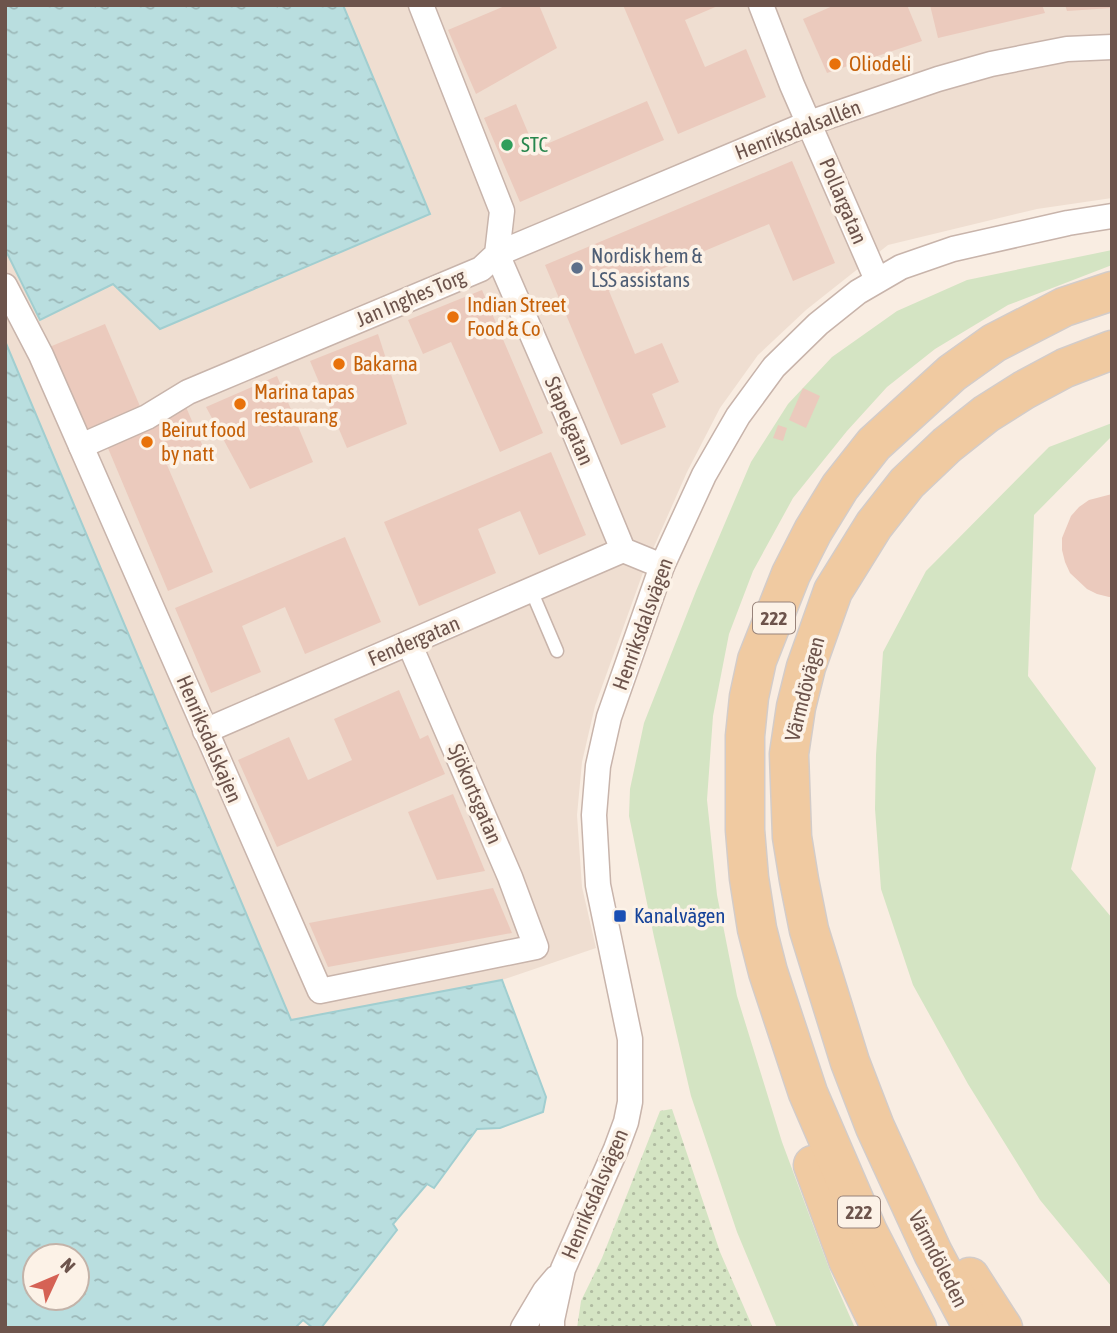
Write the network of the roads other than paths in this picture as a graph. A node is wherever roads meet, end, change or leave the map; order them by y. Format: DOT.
graph roads {
  1 [pos="421,5"];
  2 [pos="761,5"];
  3 [pos="1112,47"];
  4 [pos="809,123"];
  5 [pos="1112,216"];
  6 [pos="497,254"];
  7 [pos="877,280"];
  8 [pos="5,286"];
  9 [pos="1112,291"];
  10 [pos="1112,350"];
  11 [pos="81,446"];
  12 [pos="623,550"];
  13 [pos="662,566"];
  14 [pos="531,590"];
  15 [pos="409,643"];
  16 [pos="556,651"];
  17 [pos="205,731"];
  18 [pos="536,947"];
  19 [pos="808,1093"];
  20 [pos="904,1190"];
  21 [pos="563,1269"];
  22 [pos="523,1328"];
  23 [pos="552,1328"];
  24 [pos="881,1328"];
  25 [pos="917,1328"];
  26 [pos="973,1328"];
  27 [pos="1003,1328"];
  1 -- 6 [label="street"];
  2 -- 4 [label="street, Pollargatan"];
  3 -- 4 [label="street, Henriksdalsallén"];
  4 -- 6 [label="street, Henriksdalsallén"];
  4 -- 7 [label="street, Pollargatan"];
  5 -- 7 [label="street, Henriksdalsvägen"];
  6 -- 11 [label="street, Jan Inghes Torg"];
  6 -- 12 [label="street, Stapelgatan"];
  7 -- 13 [label="street, Henriksdalsvägen"];
  8 -- 11 [label="street, Henriksdalskajen"];
  9 -- 19 [label="main road, 222"];
  10 -- 20 [label="main road, Värmdövägen / 222"];
  11 -- 17 [label="street, Henriksdalskajen"];
  12 -- 13 [label="street"];
  12 -- 14 [label="street, Fendergatan"];
  13 -- 21 [label="street, Henriksdalsvägen"];
  14 -- 15 [label="street, Fendergatan"];
  14 -- 16 [label="lane"];
  15 -- 17 [label="street, Fendergatan"];
  15 -- 18 [label="street, Sjökortsgatan"];
  17 -- 18 [label="street, Henriksdalskajen"];
  19 -- 24 [label="main road"];
  19 -- 25 [label="main road, 222"];
  20 -- 26 [label="main road, Värmdöleden / 222"];
  20 -- 27 [label="main road"];
  21 -- 22 [label="street, Henriksdalsvägen"];
  21 -- 23 [label="street, Henriksdalsvägen"];
}
